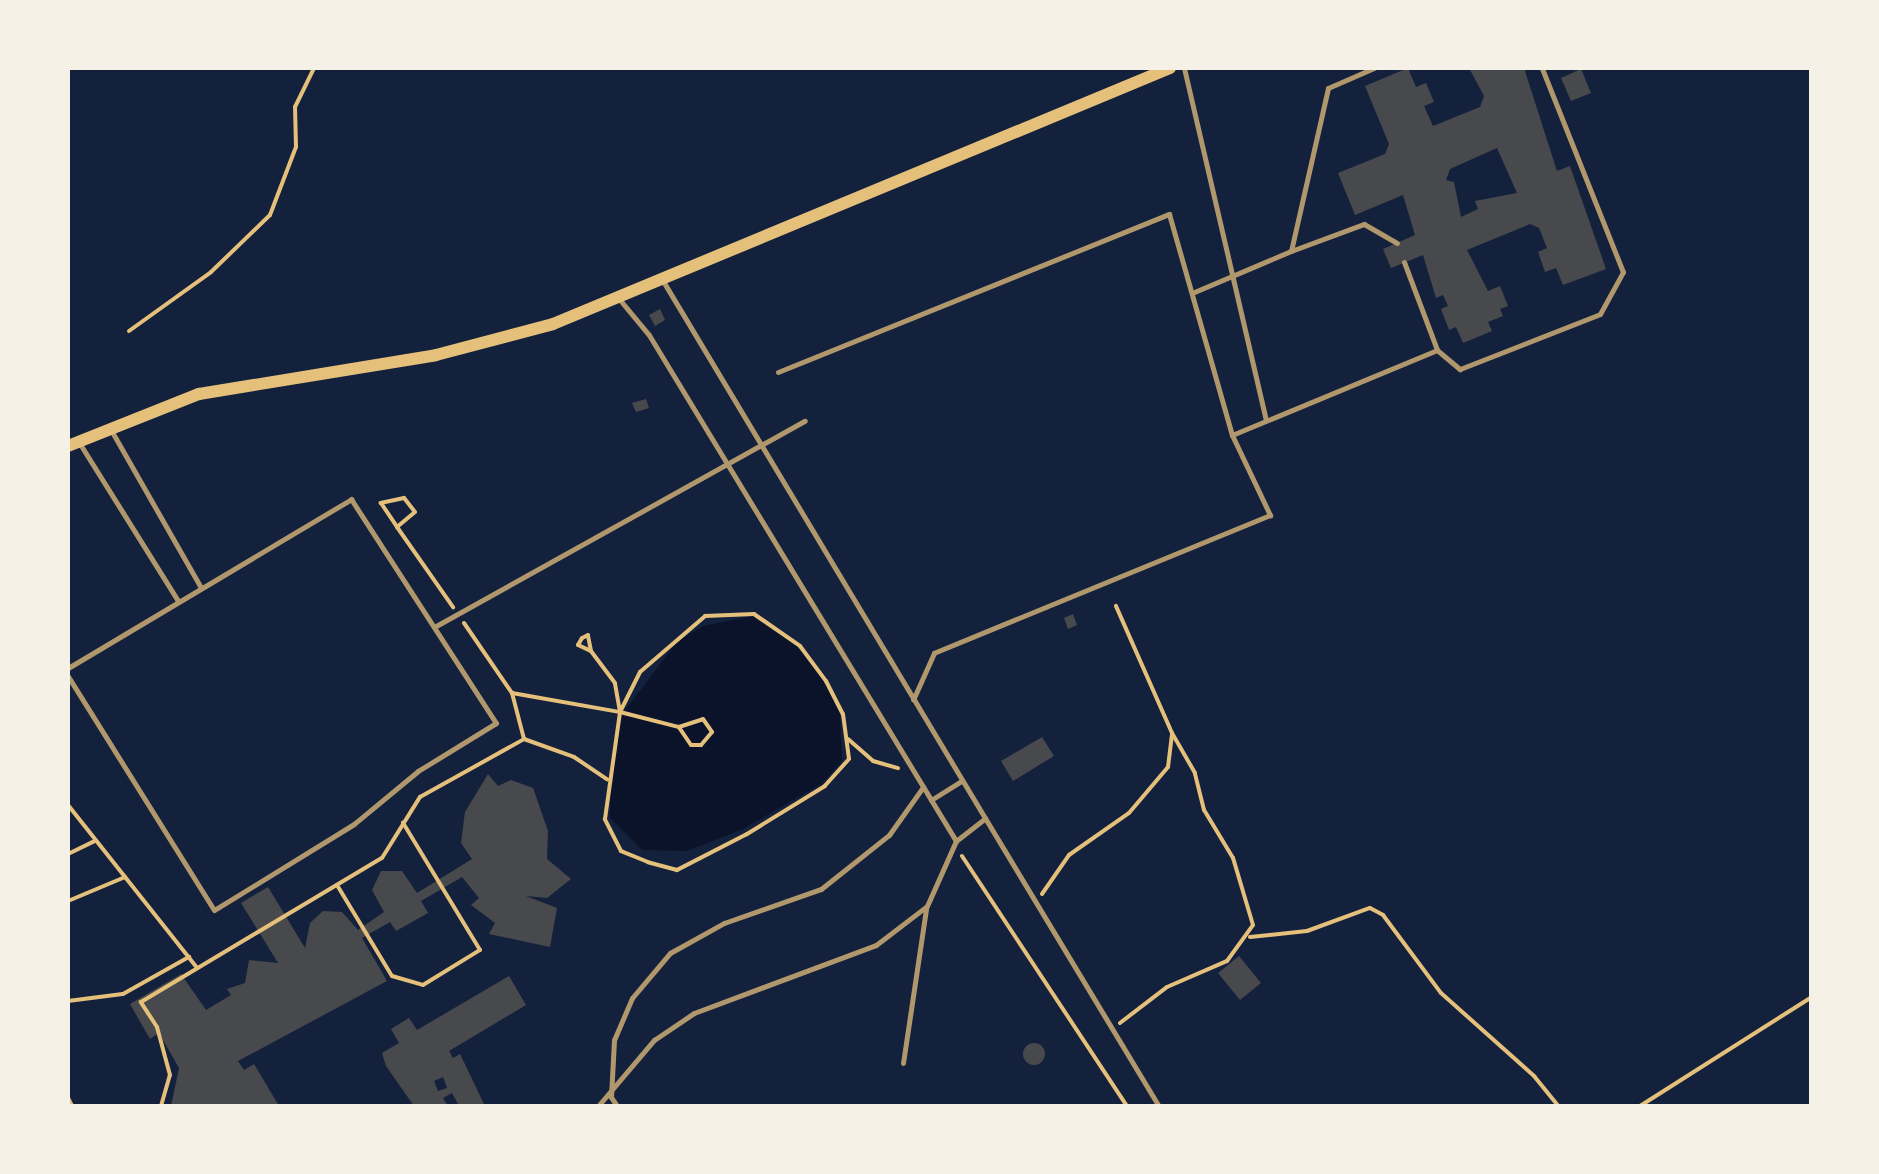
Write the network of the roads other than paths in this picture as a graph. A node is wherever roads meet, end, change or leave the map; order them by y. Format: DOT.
graph roads {
  1 [pos="1170,68"];
  2 [pos="1184,68"];
  3 [pos="1374,68"];
  4 [pos="1542,68"];
  5 [pos="1397,243"];
  6 [pos="1291,251"];
  7 [pos="1404,262"];
  8 [pos="1232,275"];
  9 [pos="662,282"];
  10 [pos="1192,293"];
  11 [pos="619,299"];
  12 [pos="1437,350"];
  13 [pos="778,372"];
  14 [pos="805,421"];
  15 [pos="1266,421"];
  16 [pos="110,427"];
  17 [pos="1232,436"];
  18 [pos="73,444"];
  19 [pos="759,448"];
  20 [pos="728,467"];
  21 [pos="201,588"];
  22 [pos="178,602"];
  23 [pos="436,626"];
  24 [pos="68,668"];
  25 [pos="68,676"];
  26 [pos="913,700"];
  27 [pos="962,781"];
  28 [pos="923,787"];
  29 [pos="931,800"];
  30 [pos="984,818"];
  31 [pos="956,840"];
  32 [pos="927,906"];
  33 [pos="904,1063"];
  34 [pos="611,1096"];
  35 [pos="598,1106"];
  36 [pos="617,1106"];
  37 [pos="1159,1106"];
  1 -- 9 [label="main road"];
  2 -- 8 [label="lane"];
  3 -- 6 [label="lane"];
  4 -- 12 [label="lane"];
  5 -- 6 [label="lane"];
  6 -- 8 [label="lane"];
  7 -- 12 [label="lane"];
  8 -- 10 [label="lane"];
  8 -- 15 [label="lane"];
  9 -- 11 [label="main road"];
  9 -- 19 [label="lane"];
  10 -- 13 [label="lane"];
  10 -- 17 [label="lane"];
  11 -- 16 [label="main road"];
  11 -- 20 [label="lane"];
  12 -- 15 [label="lane"];
  14 -- 19 [label="lane"];
  15 -- 17 [label="lane"];
  16 -- 18 [label="main road"];
  16 -- 21 [label="lane"];
  17 -- 26 [label="lane"];
  18 -- 22 [label="lane"];
  19 -- 20 [label="lane"];
  19 -- 26 [label="lane"];
  20 -- 23 [label="lane"];
  20 -- 28 [label="lane"];
  21 -- 22 [label="lane"];
  21 -- 23 [label="lane"];
  22 -- 24 [label="lane"];
  23 -- 25 [label="lane"];
  26 -- 27 [label="lane"];
  27 -- 29 [label="lane"];
  27 -- 30 [label="lane"];
  28 -- 29 [label="lane"];
  28 -- 34 [label="lane"];
  29 -- 31 [label="lane"];
  30 -- 31 [label="lane"];
  30 -- 37 [label="lane"];
  31 -- 32 [label="lane"];
  32 -- 33 [label="lane"];
  32 -- 34 [label="lane"];
  34 -- 35 [label="lane"];
  34 -- 36 [label="lane"];
}
